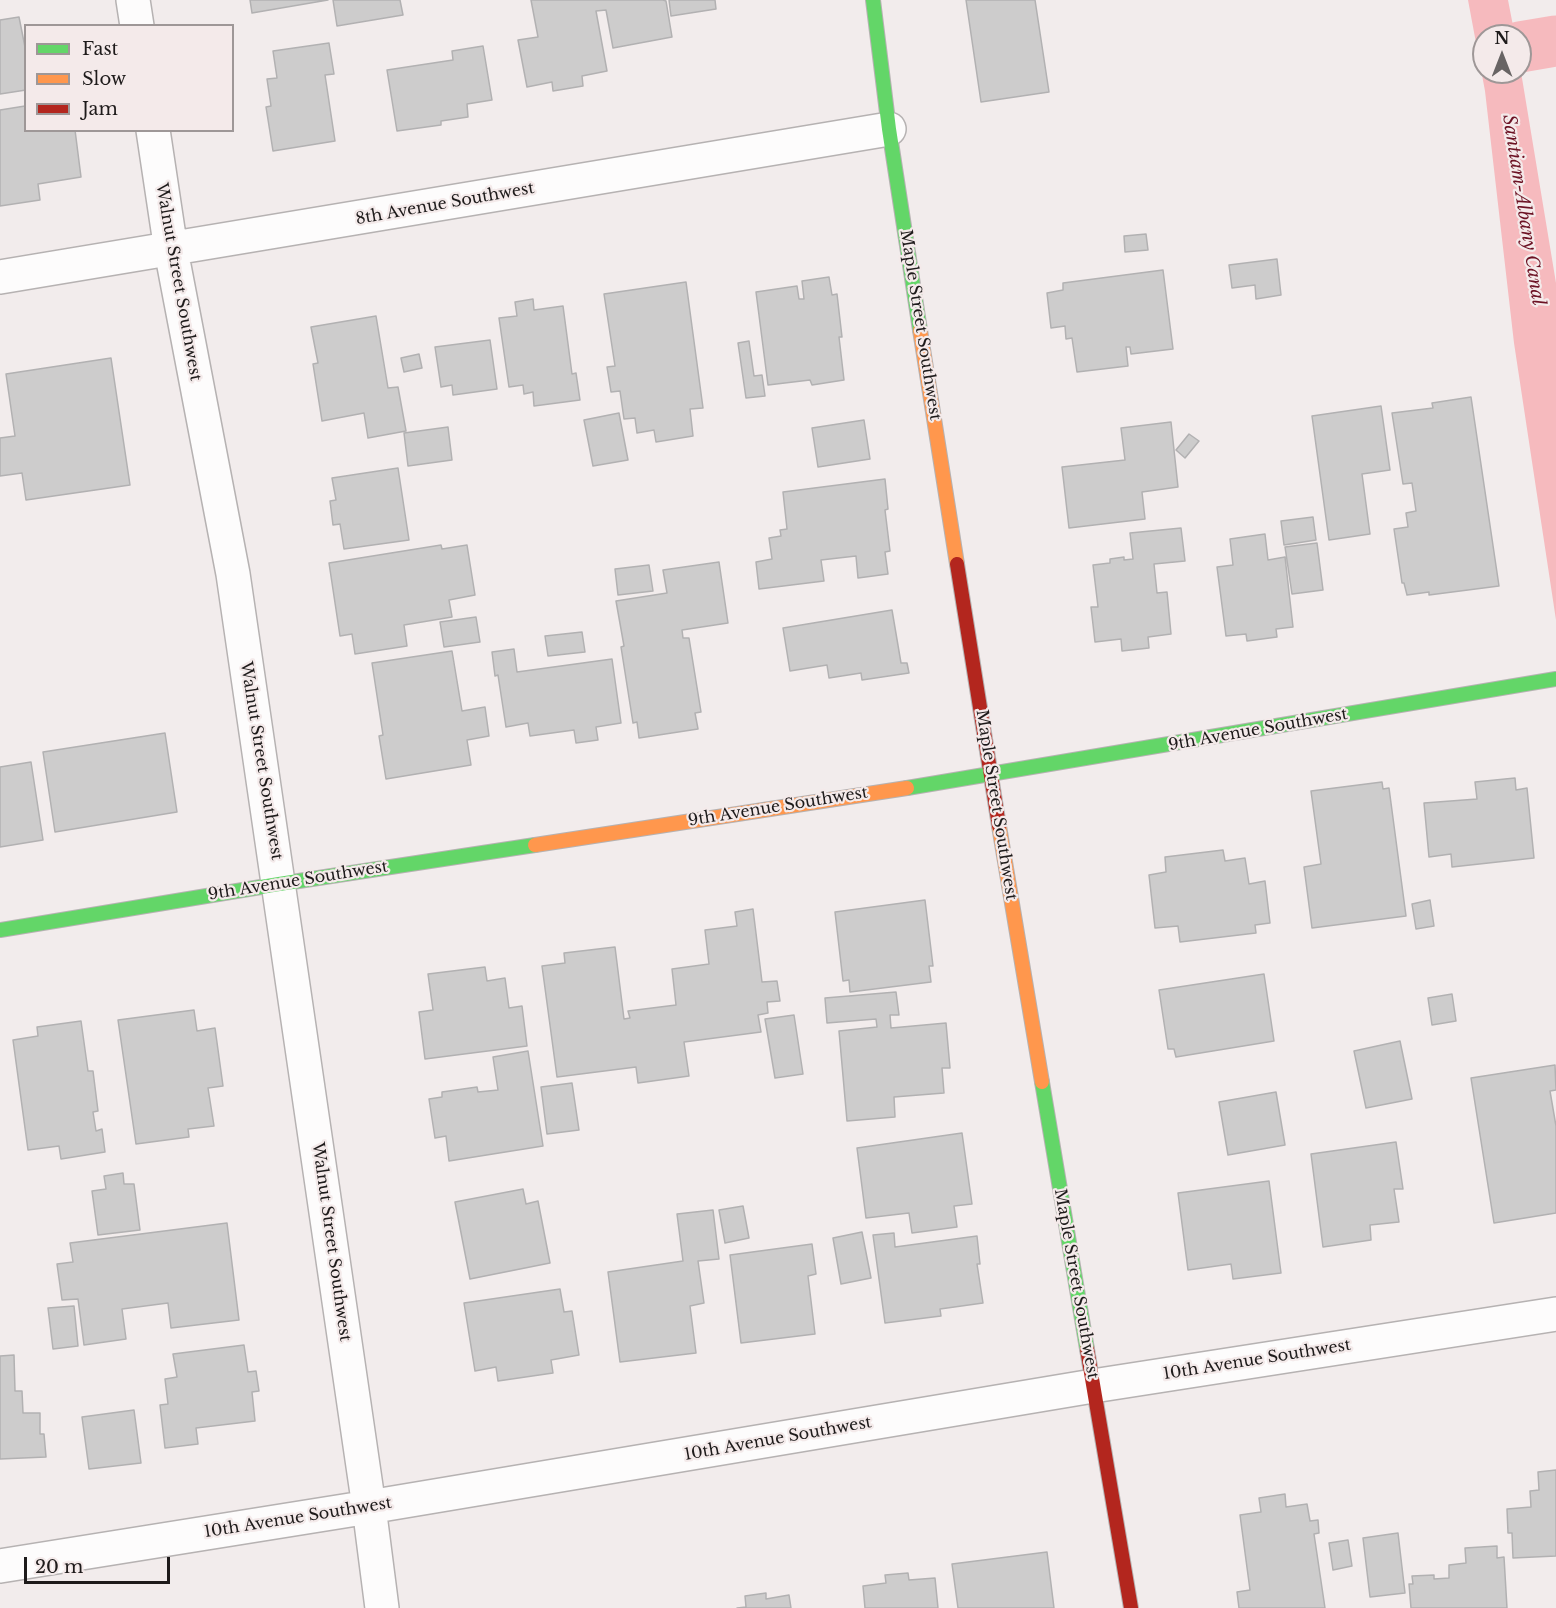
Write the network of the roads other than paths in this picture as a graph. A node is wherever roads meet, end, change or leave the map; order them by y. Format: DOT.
graph roads {
  1 [pos="133,0"];
  2 [pos="873,0"];
  3 [pos="137,24"];
  4 [pos="889,129"];
  5 [pos="153,132"];
  6 [pos="171,250"];
  7 [pos="0,277"];
  8 [pos="1556,679"];
  9 [pos="990,775"];
  10 [pos="279,884"];
  11 [pos="0,930"];
  12 [pos="1556,1314"];
  13 [pos="1093,1386"];
  14 [pos="369,1507"];
  15 [pos="0,1566"];
  16 [pos="382,1608"];
  17 [pos="1131,1608"];
  1 -- 3 [label="street"];
  2 -- 4 [label="street, Maple Street Southwest"];
  4 -- 6 [label="street, 8th Avenue Southwest"];
  4 -- 9 [label="street, Maple Street Southwest"];
  5 -- 6 [label="street, Walnut Street Southwest"];
  6 -- 7 [label="street, 8th Avenue Southwest"];
  6 -- 10 [label="street, Walnut Street Southwest"];
  8 -- 9 [label="street, 9th Avenue Southwest"];
  9 -- 10 [label="street, 9th Avenue Southwest"];
  9 -- 13 [label="street, Maple Street Southwest"];
  10 -- 11 [label="street, 9th Avenue Southwest"];
  10 -- 14 [label="street, Walnut Street Southwest"];
  12 -- 13 [label="street, 10th Avenue Southwest"];
  13 -- 14 [label="street, 10th Avenue Southwest"];
  13 -- 17 [label="street, Maple Street Southwest"];
  14 -- 15 [label="street, 10th Avenue Southwest"];
  14 -- 16 [label="street, Walnut Street Southwest"];
}
